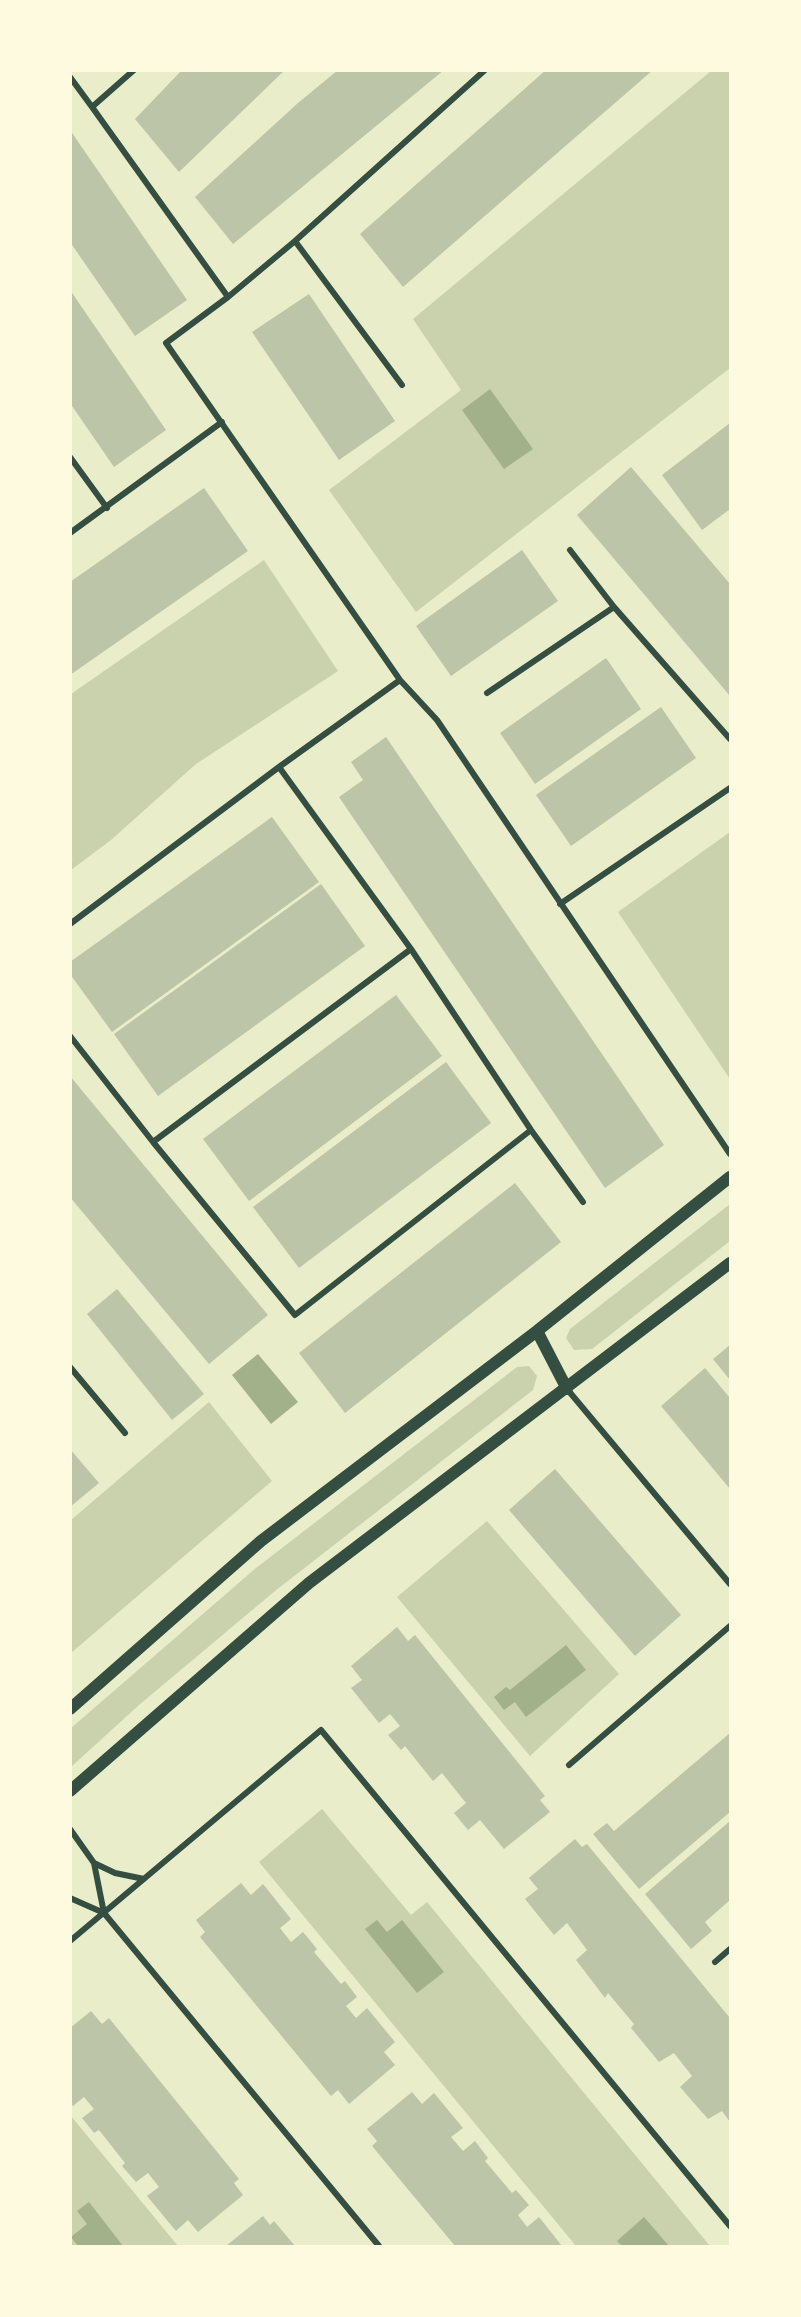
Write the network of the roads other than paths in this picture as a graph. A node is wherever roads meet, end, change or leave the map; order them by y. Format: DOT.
graph roads {
  1 [pos="134,70"];
  2 [pos="485,70"];
  3 [pos="70,77"];
  4 [pos="92,107"];
  5 [pos="295,241"];
  6 [pos="228,297"];
  7 [pos="402,385"];
  8 [pos="222,422"];
  9 [pos="70,457"];
  10 [pos="107,508"];
  11 [pos="70,533"];
  12 [pos="570,550"];
  13 [pos="614,607"];
  14 [pos="400,680"];
  15 [pos="488,693"];
  16 [pos="730,739"];
  17 [pos="279,767"];
  18 [pos="730,788"];
  19 [pos="560,904"];
  20 [pos="70,924"];
  21 [pos="411,949"];
  22 [pos="70,1036"];
  23 [pos="531,1130"];
  24 [pos="153,1142"];
  25 [pos="730,1154"];
  26 [pos="730,1177"];
  27 [pos="583,1202"];
  28 [pos="730,1263"];
  29 [pos="537,1331"];
  30 [pos="70,1367"];
  31 [pos="567,1389"];
  32 [pos="125,1432"];
  33 [pos="730,1584"];
  34 [pos="730,1626"];
  35 [pos="70,1709"];
  36 [pos="569,1765"];
  37 [pos="70,1791"];
  38 [pos="70,1829"];
  39 [pos="94,1863"];
  40 [pos="144,1879"];
  41 [pos="70,1898"];
  42 [pos="104,1912"];
  43 [pos="70,1941"];
  44 [pos="730,1949"];
  45 [pos="715,1962"];
  46 [pos="730,2226"];
  47 [pos="379,2247"];
  1 -- 4 [label="street"];
  2 -- 5 [label="street"];
  3 -- 4 [label="street"];
  4 -- 6 [label="street"];
  5 -- 6 [label="street"];
  5 -- 7 [label="street"];
  6 -- 8 [label="street"];
  8 -- 10 [label="street"];
  8 -- 14 [label="street"];
  9 -- 10 [label="street"];
  10 -- 11 [label="street"];
  12 -- 13 [label="street"];
  13 -- 15 [label="street"];
  13 -- 16 [label="street"];
  14 -- 17 [label="street"];
  14 -- 19 [label="street"];
  17 -- 20 [label="street"];
  17 -- 21 [label="street"];
  18 -- 19 [label="street"];
  19 -- 25 [label="street"];
  21 -- 23 [label="street"];
  21 -- 24 [label="street"];
  22 -- 24 [label="street"];
  23 -- 24 [label="street"];
  23 -- 27 [label="street"];
  26 -- 29 [label="main road"];
  28 -- 31 [label="main road"];
  29 -- 31 [label="main road"];
  29 -- 35 [label="main road"];
  30 -- 32 [label="street"];
  31 -- 33 [label="street"];
  31 -- 37 [label="main road"];
  34 -- 36 [label="street"];
  38 -- 39 [label="street"];
  39 -- 40 [label="street"];
  39 -- 42 [label="street"];
  40 -- 42 [label="street"];
  40 -- 46 [label="street"];
  41 -- 42 [label="street"];
  42 -- 43 [label="street"];
  42 -- 47 [label="street"];
  44 -- 45 [label="street"];
}
